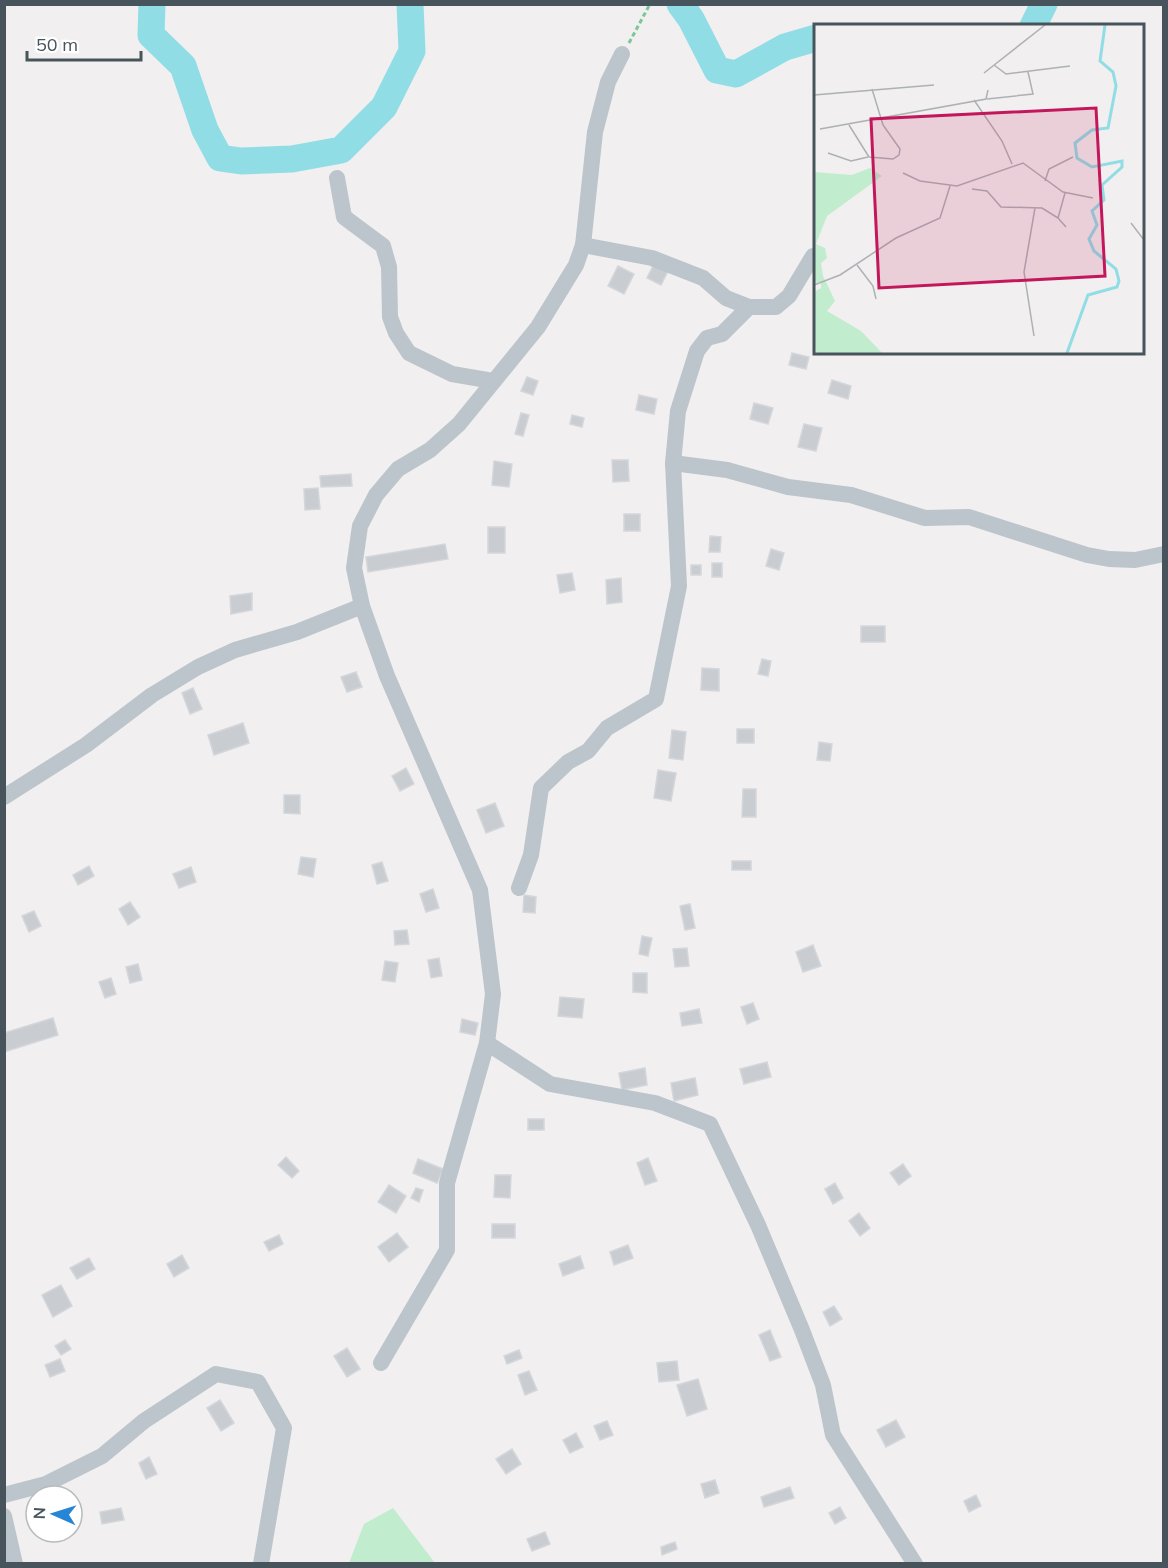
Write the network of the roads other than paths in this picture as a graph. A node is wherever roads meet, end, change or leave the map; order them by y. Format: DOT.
graph roads {
  1 [pos="627,47"];
  2 [pos="337,178"];
  3 [pos="583,245"];
  4 [pos="813,256"];
  5 [pos="749,307"];
  6 [pos="493,381"];
  7 [pos="673,463"];
  8 [pos="1164,554"];
  9 [pos="362,606"];
  10 [pos="4,797"];
  11 [pos="519,888"];
  12 [pos="487,1043"];
  13 [pos="381,1363"];
  14 [pos="4,1495"];
  15 [pos="4,1516"];
  16 [pos="15,1563"];
  17 [pos="261,1563"];
  18 [pos="915,1563"];
  1 -- 3 [label="street"];
  2 -- 6 [label="street"];
  3 -- 5 [label="street"];
  3 -- 6 [label="street"];
  4 -- 5 [label="street"];
  5 -- 7 [label="street"];
  6 -- 9 [label="street"];
  7 -- 8 [label="street"];
  7 -- 11 [label="street"];
  9 -- 10 [label="street"];
  9 -- 12 [label="street"];
  12 -- 13 [label="street"];
  12 -- 18 [label="street"];
  14 -- 17 [label="street"];
  15 -- 16 [label="street"];
}
